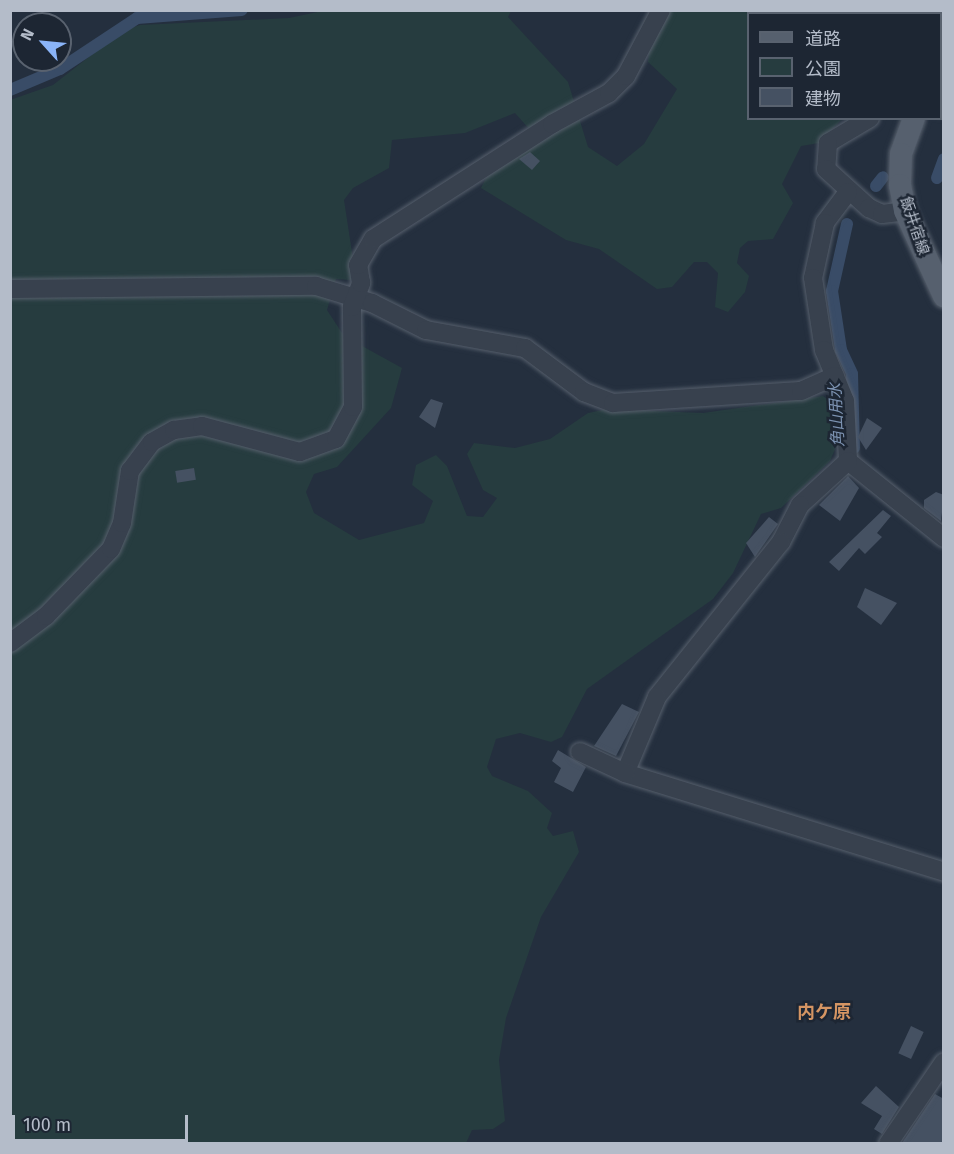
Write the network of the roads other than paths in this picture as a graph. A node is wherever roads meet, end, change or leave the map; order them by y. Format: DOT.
graph roads {
  1 [pos="661,10"];
  2 [pos="865,120"];
  3 [pos="913,120"];
  4 [pos="848,192"];
  5 [pos="905,211"];
  6 [pos="10,289"];
  7 [pos="354,296"];
  8 [pos="944,296"];
  9 [pos="835,376"];
  10 [pos="848,461"];
  11 [pos="944,538"];
  12 [pos="10,643"];
  13 [pos="579,752"];
  14 [pos="625,774"];
  15 [pos="944,872"];
  16 [pos="944,1062"];
  17 [pos="888,1143"];
  1 -- 7 [label="street"];
  2 -- 4 [label="street"];
  3 -- 5 [label="main road, 飯井宿線"];
  4 -- 5 [label="street"];
  4 -- 9 [label="street"];
  5 -- 8 [label="main road, 飯井宿線"];
  6 -- 7 [label="street"];
  7 -- 9 [label="street"];
  7 -- 12 [label="street"];
  9 -- 10 [label="street"];
  10 -- 11 [label="street"];
  10 -- 14 [label="street"];
  13 -- 14 [label="street"];
  14 -- 15 [label="street"];
  16 -- 17 [label="street"];
}
